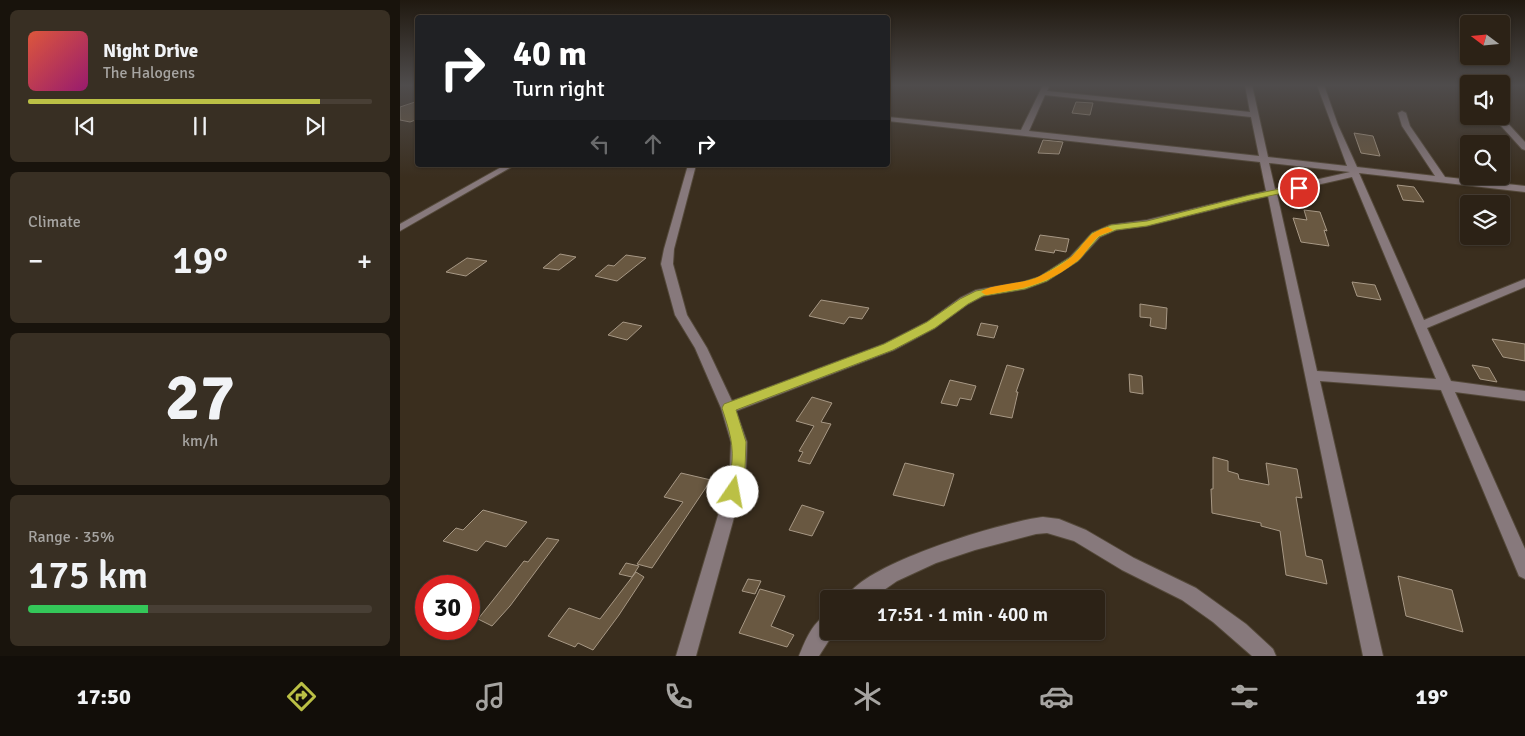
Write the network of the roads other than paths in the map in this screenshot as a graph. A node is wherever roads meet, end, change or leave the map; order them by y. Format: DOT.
graph roads {
  1 [pos="1254,115"];
  2 [pos="1032,116"];
  3 [pos="1332,116"];
  4 [pos="1403,116"];
  5 [pos="890,119"];
  6 [pos="1504,125"];
  7 [pos="1024,133"];
  8 [pos="1525,147"];
  9 [pos="1264,159"];
  10 [pos="507,167"];
  11 [pos="691,167"];
  12 [pos="1354,172"];
  13 [pos="1442,179"];
  14 [pos="1525,189"];
  15 [pos="1271,193"];
  16 [pos="400,228"];
  17 [pos="1525,283"];
  18 [pos="1420,326"];
  19 [pos="1313,376"];
  20 [pos="1445,385"];
  21 [pos="1525,396"];
  22 [pos="728,408"];
  23 [pos="1525,570"];
  24 [pos="866,590"];
  25 [pos="820,635"];
  26 [pos="686,656"];
  27 [pos="809,656"];
  28 [pos="1266,656"];
  29 [pos="1373,656"];
  1 -- 9 [label="street"];
  2 -- 7 [label="street"];
  3 -- 12 [label="street"];
  4 -- 13 [label="street"];
  5 -- 7 [label="street"];
  6 -- 8 [label="street"];
  7 -- 9 [label="street"];
  9 -- 12 [label="street"];
  9 -- 15 [label="street"];
  10 -- 16 [label="street"];
  11 -- 22 [label="street"];
  12 -- 13 [label="street"];
  12 -- 15 [label="street"];
  12 -- 18 [label="street"];
  13 -- 14 [label="street"];
  15 -- 19 [label="street"];
  15 -- 22 [label="street"];
  17 -- 18 [label="street"];
  18 -- 20 [label="street"];
  19 -- 20 [label="street"];
  19 -- 29 [label="street"];
  20 -- 21 [label="street"];
  20 -- 23 [label="street"];
  22 -- 26 [label="street"];
  24 -- 28 [label="street"];
  25 -- 27 [label="street"];
}
